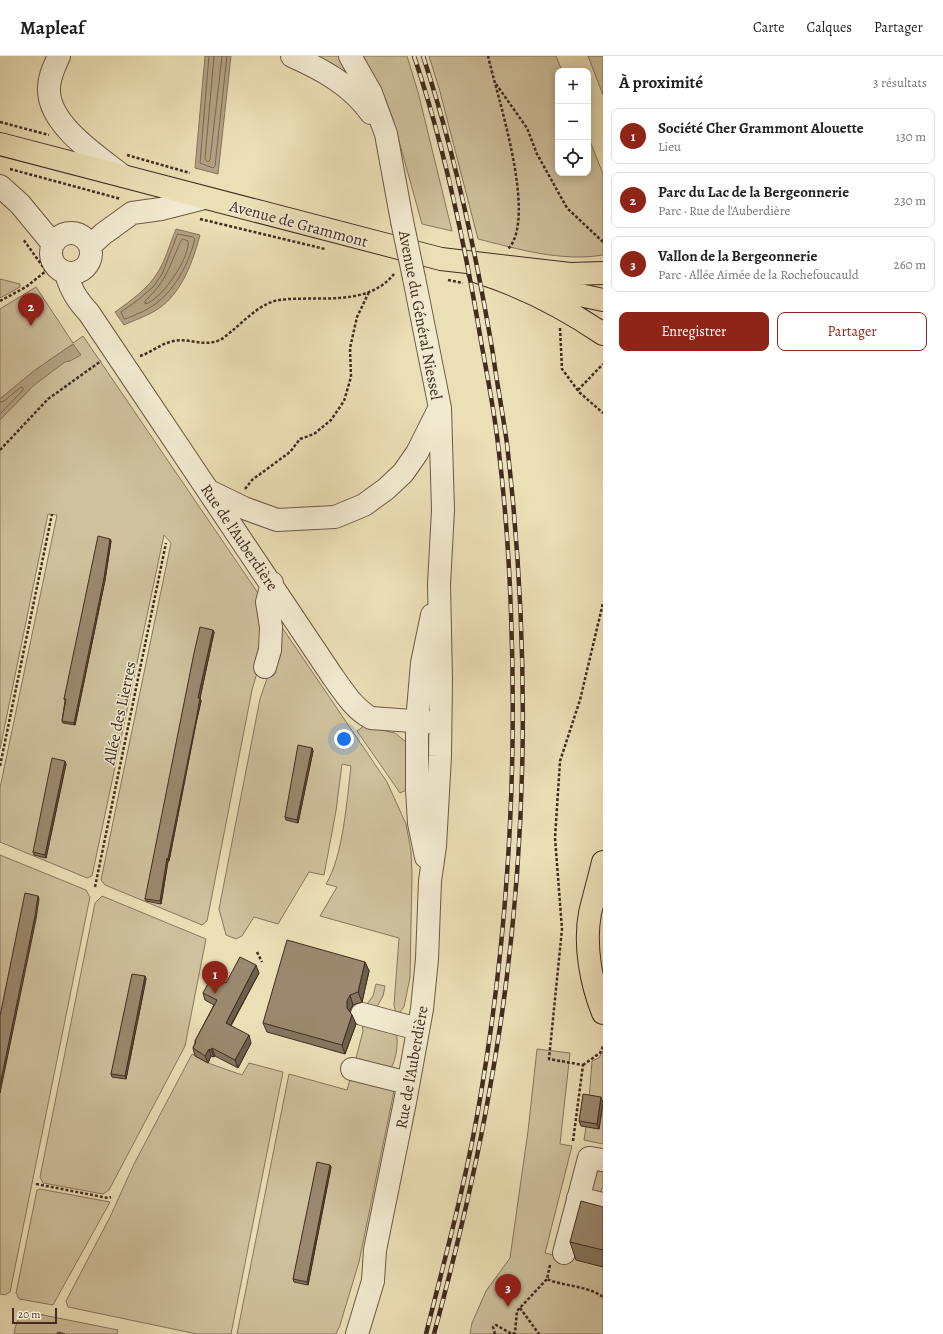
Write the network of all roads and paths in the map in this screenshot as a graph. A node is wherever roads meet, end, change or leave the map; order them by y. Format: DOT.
graph roads {
  1 [pos="60,56"];
  2 [pos="292,56"];
  3 [pos="350,56"];
  4 [pos="488,56"];
  5 [pos="494,80"];
  6 [pos="386,134"];
  7 [pos="0,144"];
  8 [pos="123,176"];
  9 [pos="0,186"];
  10 [pos="204,198"];
  11 [pos="603,242"];
  12 [pos="53,244"];
  13 [pos="504,254"];
  14 [pos="90,255"];
  15 [pos="441,259"];
  16 [pos="56,272"];
  17 [pos="603,273"];
  18 [pos="405,275"];
  19 [pos="494,277"];
  20 [pos="369,291"];
  21 [pos="603,300"];
  22 [pos="0,301"];
  23 [pos="89,313"];
  24 [pos="560,323"];
  25 [pos="603,334"];
  26 [pos="113,360"];
  27 [pos="603,364"];
  28 [pos="578,390"];
  29 [pos="440,408"];
  30 [pos="603,413"];
  31 [pos="0,450"];
  32 [pos="209,491"];
  33 [pos="235,504"];
  34 [pos="52,514"];
  35 [pos="166,543"];
  36 [pos="272,583"];
  37 [pos="439,584"];
  38 [pos="603,602"];
  39 [pos="265,667"];
  40 [pos="417,722"];
  41 [pos="440,723"];
  42 [pos="0,766"];
  43 [pos="603,862"];
  44 [pos="430,881"];
  45 [pos="95,887"];
  46 [pos="257,952"];
  47 [pos="262,962"];
  48 [pos="603,1013"];
  49 [pos="362,1014"];
  50 [pos="418,1029"];
  51 [pos="603,1046"];
  52 [pos="583,1065"];
  53 [pos="352,1069"];
  54 [pos="408,1084"];
  55 [pos="573,1141"];
  56 [pos="603,1160"];
  57 [pos="36,1184"];
  58 [pos="112,1197"];
  59 [pos="578,1198"];
  60 [pos="603,1204"];
  61 [pos="375,1250"];
  62 [pos="564,1253"];
  63 [pos="547,1279"];
  64 [pos="603,1297"];
  65 [pos="520,1308"];
  66 [pos="345,1334"];
  67 [pos="358,1334"];
  68 [pos="495,1334"];
  69 [pos="539,1334"];
  1 -- 8 [label="street"];
  2 -- 6 [label="street"];
  3 -- 6 [label="street, Avenue du Général Niessel"];
  4 -- 5 [label="path"];
  5 -- 11 [label="path"];
  5 -- 13 [label="path"];
  6 -- 18 [label="street, Avenue du Général Niessel, bridge"];
  7 -- 8 [label="main road, Avenue de Grammont"];
  8 -- 10 [label="main road, Avenue de Grammont"];
  9 -- 12 [label="street"];
  10 -- 14 [label="street"];
  10 -- 15 [label="main road, Avenue de Grammont"];
  12 -- 14 [label="street"];
  12 -- 16 [label="street"];
  14 -- 16 [label="street"];
  14 -- 23 [label="street"];
  15 -- 17 [label="main road, Avenue de Grammont"];
  15 -- 19 [label="main road"];
  16 -- 22 [label="path"];
  16 -- 23 [label="street, Rue de l'Auberdière"];
  18 -- 20 [label="path"];
  18 -- 29 [label="street, Avenue du Général Niessel"];
  19 -- 21 [label="main road"];
  19 -- 25 [label="main road"];
  20 -- 26 [label="path"];
  20 -- 33 [label="path"];
  23 -- 26 [label="street, Rue de l'Auberdière"];
  24 -- 28 [label="path"];
  26 -- 31 [label="path"];
  26 -- 32 [label="street, Rue de l'Auberdière"];
  27 -- 28 [label="path"];
  28 -- 30 [label="path"];
  29 -- 33 [label="street"];
  29 -- 37 [label="street, Avenue du Général Niessel"];
  32 -- 33 [label="street"];
  32 -- 36 [label="street, Rue de l'Auberdière"];
  34 -- 42 [label="path"];
  35 -- 45 [label="path, Allée des Lierres"];
  36 -- 39 [label="street"];
  36 -- 40 [label="street, Rue de l'Auberdière"];
  37 -- 40 [label="street, Avenue du Général Niessel"];
  37 -- 41 [label="street, Avenue du Général Niessel"];
  38 -- 52 [label="path"];
  40 -- 41 [label="street, Rue de l'Auberdière"];
  40 -- 44 [label="street, Rue de l'Auberdière"];
  41 -- 44 [label="street, Rue de l'Auberdière"];
  43 -- 48 [label="main road"];
  44 -- 50 [label="street, Rue de l'Auberdière"];
  46 -- 47 [label="path"];
  49 -- 50 [label="street"];
  50 -- 54 [label="street, Rue de l'Auberdière"];
  51 -- 52 [label="path"];
  52 -- 55 [label="path"];
  53 -- 54 [label="street"];
  54 -- 61 [label="street, Rue de l'Auberdière"];
  56 -- 59 [label="street"];
  57 -- 58 [label="path"];
  59 -- 60 [label="street"];
  59 -- 62 [label="street"];
  61 -- 66 [label="street, Rue de l'Auberdière"];
  61 -- 67 [label="street, Rue de l'Auberdière"];
  62 -- 63 [label="path"];
  63 -- 64 [label="path"];
  63 -- 65 [label="path"];
  65 -- 68 [label="path"];
  65 -- 69 [label="path"];
}
